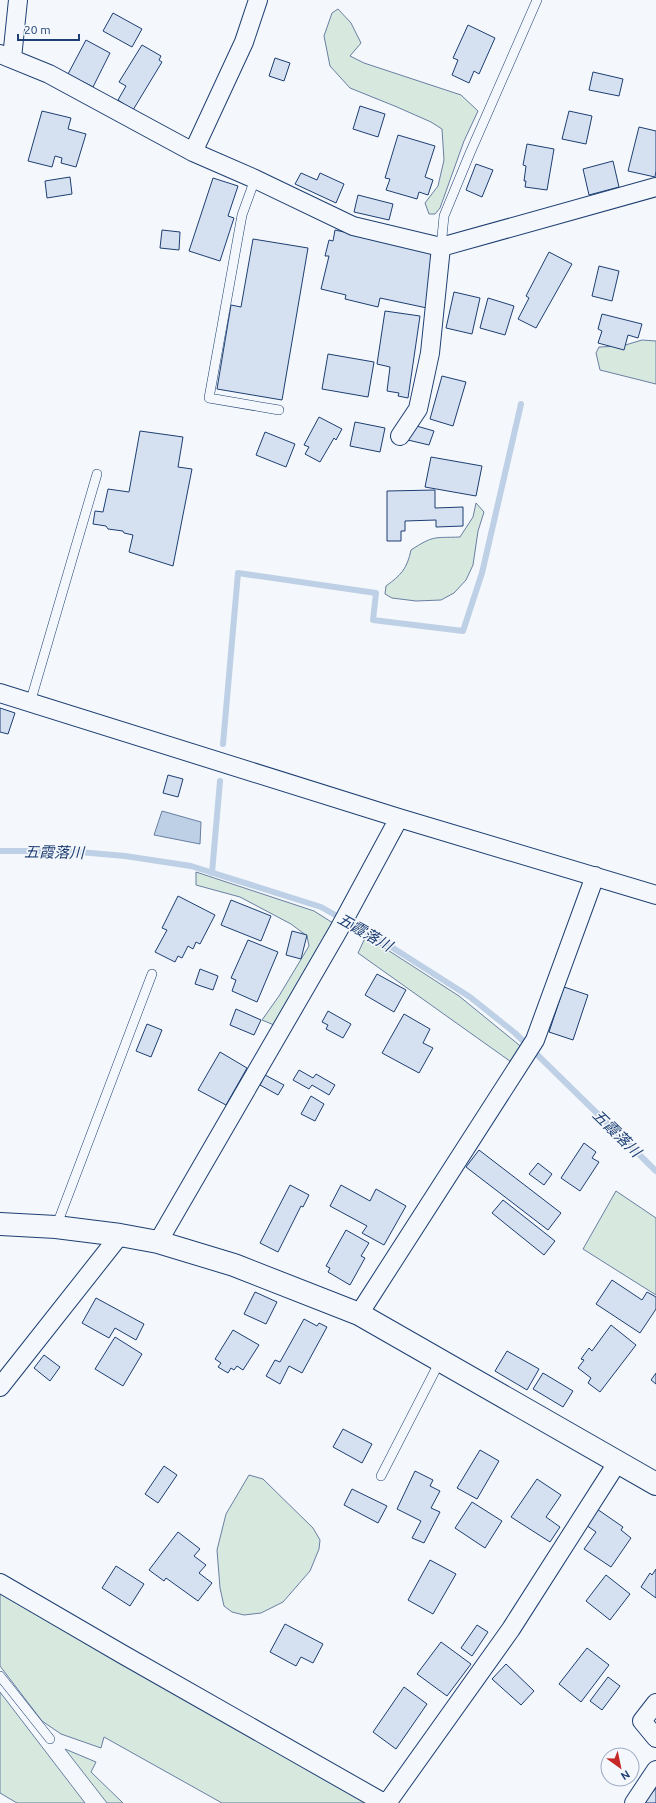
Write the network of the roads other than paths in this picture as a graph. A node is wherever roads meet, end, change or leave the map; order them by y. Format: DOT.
graph roads {
  1 [pos="18,0"];
  2 [pos="258,0"];
  3 [pos="537,0"];
  4 [pos="6,56"];
  5 [pos="193,152"];
  6 [pos="255,179"];
  7 [pos="656,187"];
  8 [pos="442,248"];
  9 [pos="279,410"];
  10 [pos="400,436"];
  11 [pos="97,474"];
  12 [pos="0,693"];
  13 [pos="30,703"];
  14 [pos="399,818"];
  15 [pos="595,876"];
  16 [pos="656,895"];
  17 [pos="152,974"];
  18 [pos="0,1224"];
  19 [pos="56,1227"];
  20 [pos="120,1235"];
  21 [pos="158,1242"];
  22 [pos="359,1314"];
  23 [pos="440,1361"];
  24 [pos="0,1387"];
  25 [pos="617,1463"];
  26 [pos="381,1476"];
  27 [pos="656,1484"];
  28 [pos="0,1583"];
  29 [pos="0,1676"];
  30 [pos="656,1703"];
  31 [pos="656,1738"];
  32 [pos="50,1739"];
  33 [pos="656,1770"];
  34 [pos="386,1803"];
  35 [pos="634,1803"];
  1 -- 4 [label="street"];
  2 -- 5 [label="street"];
  3 -- 8 [label="lane"];
  4 -- 5 [label="street"];
  5 -- 6 [label="street"];
  6 -- 8 [label="street"];
  6 -- 9 [label="lane"];
  7 -- 8 [label="street"];
  8 -- 10 [label="street"];
  11 -- 13 [label="lane"];
  12 -- 13 [label="street"];
  13 -- 14 [label="street"];
  14 -- 15 [label="street"];
  14 -- 21 [label="street"];
  15 -- 16 [label="street"];
  15 -- 22 [label="street"];
  17 -- 19 [label="lane"];
  18 -- 19 [label="street"];
  19 -- 20 [label="street"];
  20 -- 21 [label="street"];
  20 -- 24 [label="street"];
  21 -- 22 [label="street"];
  22 -- 23 [label="street"];
  23 -- 25 [label="street"];
  23 -- 26 [label="lane"];
  25 -- 27 [label="street"];
  25 -- 34 [label="street"];
  28 -- 34 [label="street"];
  29 -- 32 [label="lane"];
  30 -- 31 [label="street"];
  33 -- 35 [label="street"];
}
